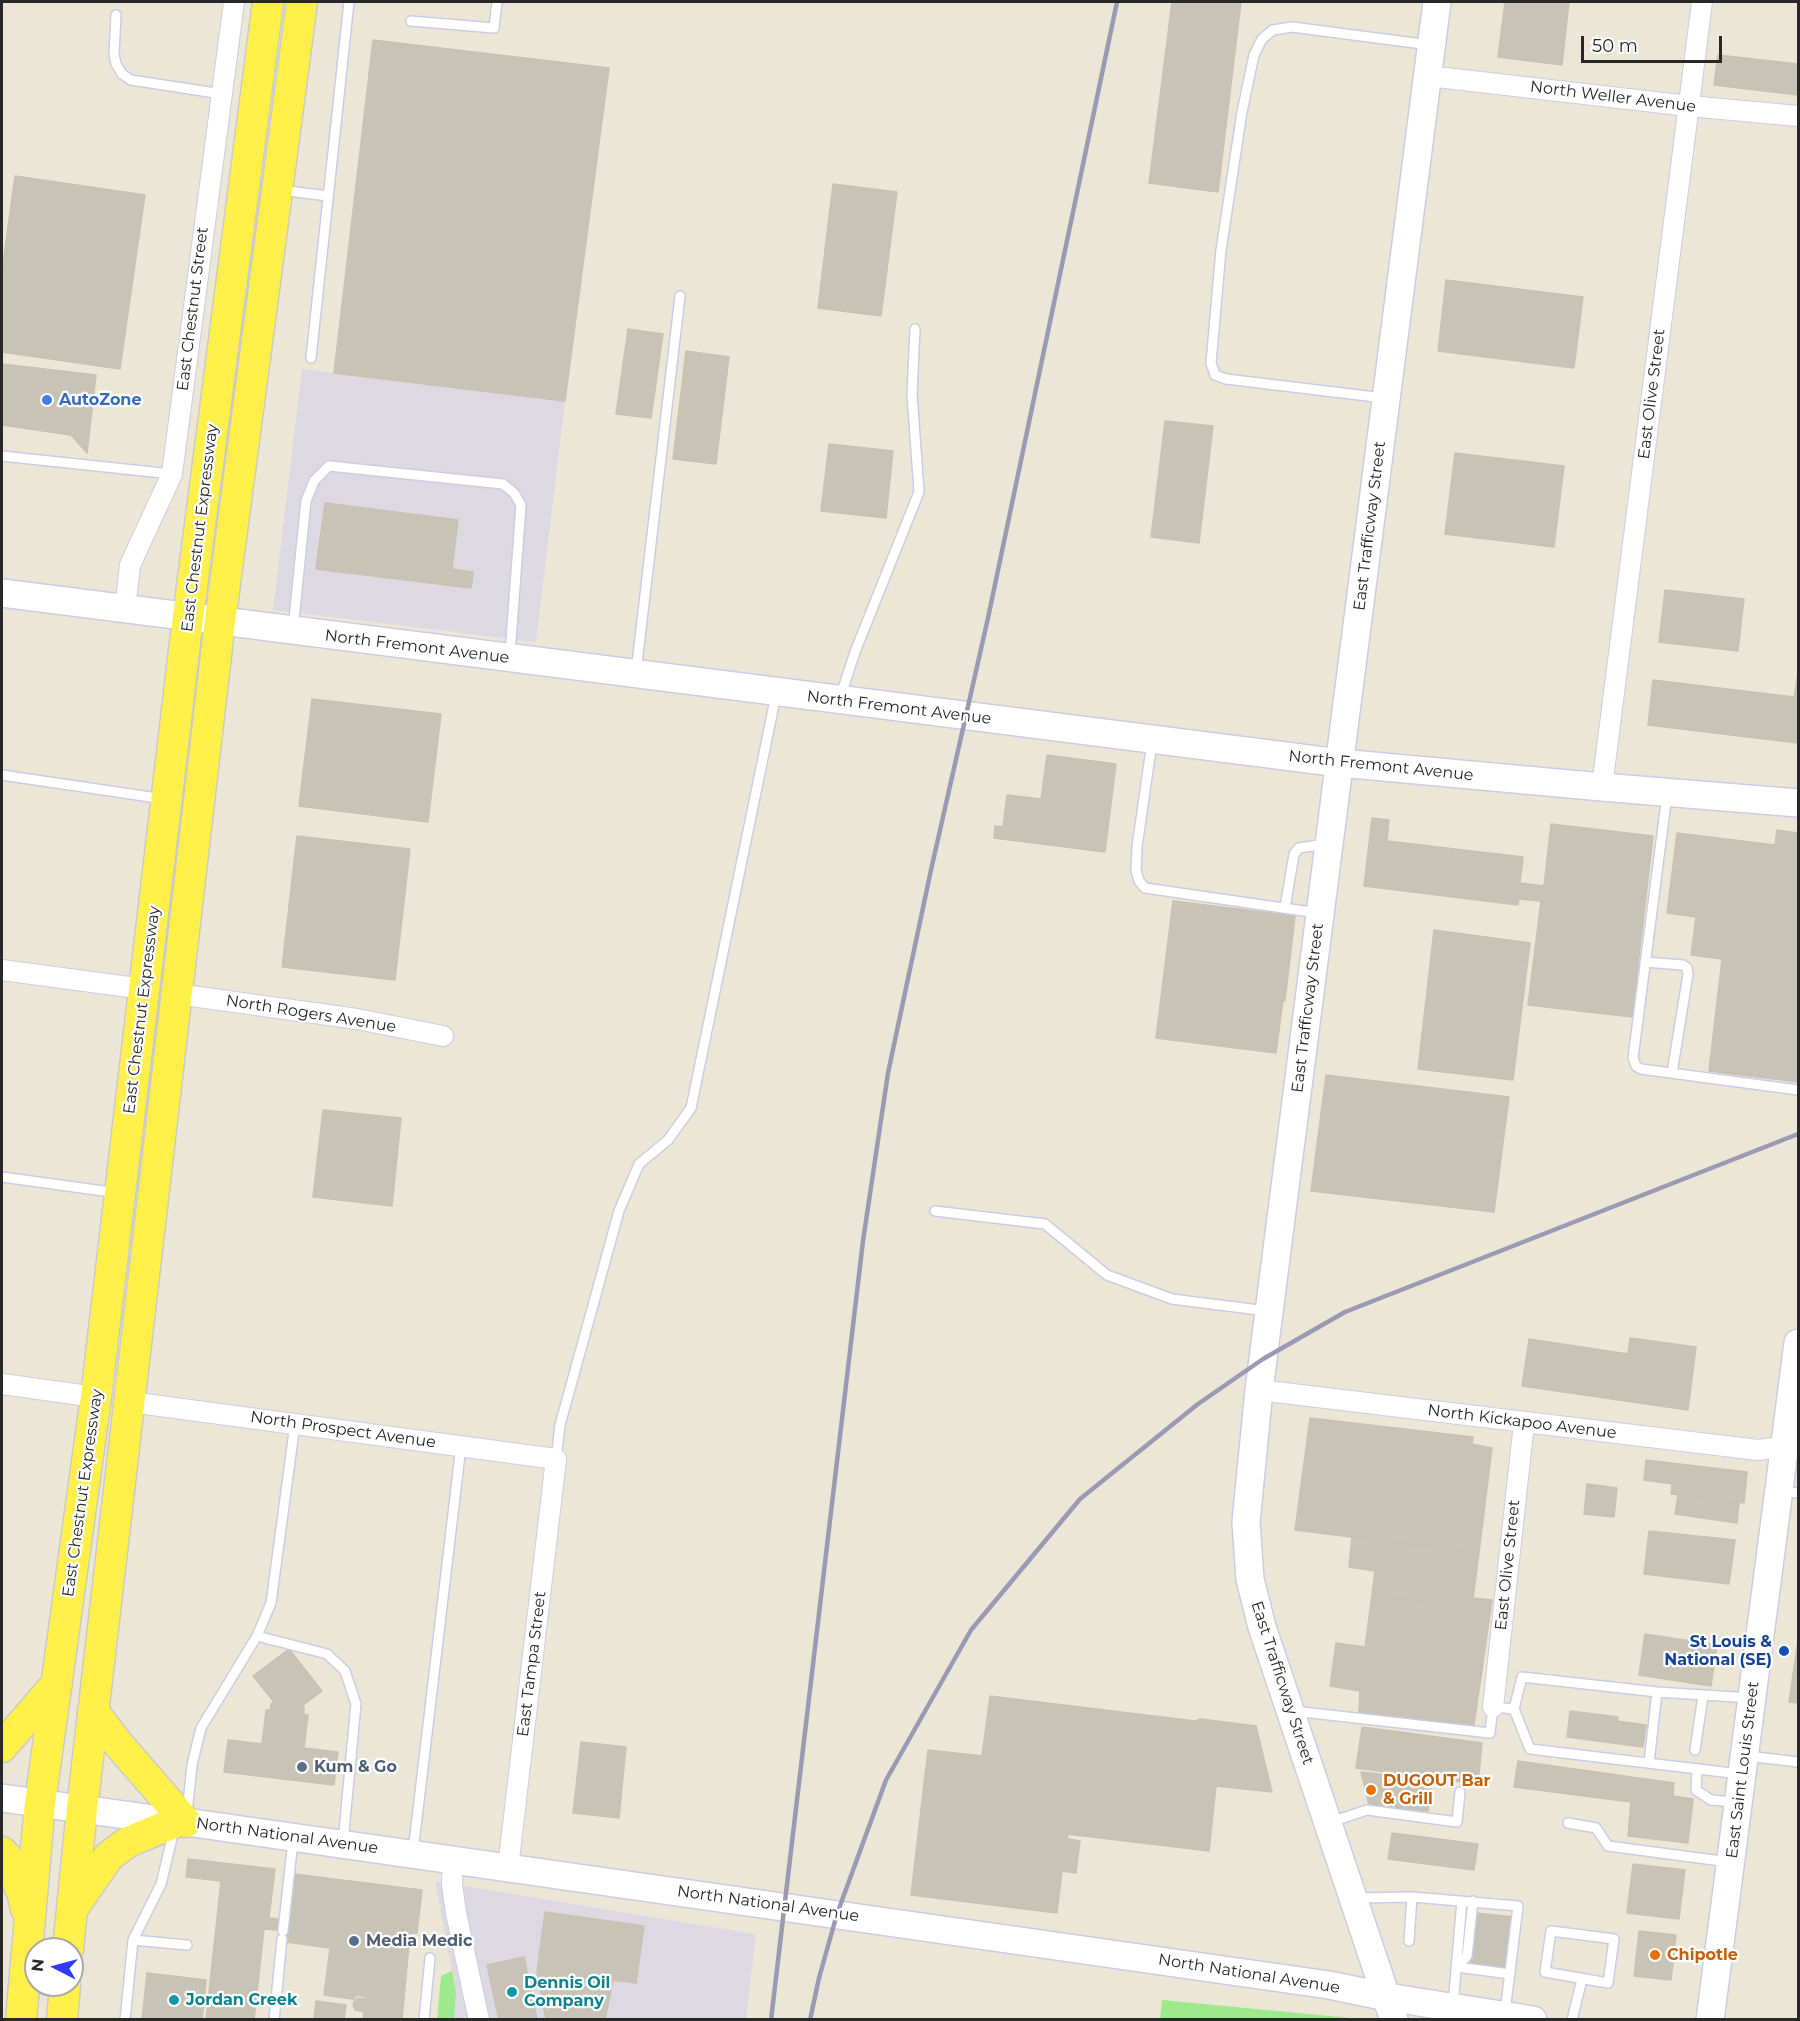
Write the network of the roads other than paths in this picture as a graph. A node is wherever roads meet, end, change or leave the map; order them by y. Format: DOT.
graph roads {
  1 [pos="234,2"];
  2 [pos="268,2"];
  3 [pos="302,2"];
  4 [pos="349,2"];
  5 [pos="497,2"];
  6 [pos="1437,2"];
  7 [pos="1702,2"];
  8 [pos="116,15"];
  9 [pos="411,21"];
  10 [pos="1432,45"];
  11 [pos="1428,76"];
  12 [pos="222,94"];
  13 [pos="1689,106"];
  14 [pos="1798,116"];
  15 [pos="277,190"];
  16 [pos="328,196"];
  17 [pos="680,296"];
  18 [pos="915,329"];
  19 [pos="311,358"];
  20 [pos="1386,398"];
  21 [pos="2,456"];
  22 [pos="172,474"];
  23 [pos="2,593"];
  24 [pos="125,609"];
  25 [pos="188,617"];
  26 [pos="220,621"];
  27 [pos="293,631"];
  28 [pos="510,659"];
  29 [pos="636,675"];
  30 [pos="776,693"];
  31 [pos="839,701"];
  32 [pos="1153,740"];
  33 [pos="1340,763"];
  34 [pos="2,775"];
  35 [pos="1602,787"];
  36 [pos="1667,792"];
  37 [pos="166,799"];
  38 [pos="1798,803"];
  39 [pos="1330,843"];
  40 [pos="1286,908"];
  41 [pos="1321,913"];
  42 [pos="1645,962"];
  43 [pos="2,970"];
  44 [pos="144,989"];
  45 [pos="177,994"];
  46 [pos="443,1036"];
  47 [pos="1672,1073"];
  48 [pos="1798,1090"];
  49 [pos="2,1177"];
  50 [pos="120,1193"];
  51 [pos="935,1211"];
  52 [pos="1269,1312"];
  53 [pos="1798,1343"];
  54 [pos="2,1384"];
  55 [pos="1259,1390"];
  56 [pos="96,1397"];
  57 [pos="130,1402"];
  58 [pos="1524,1423"];
  59 [pos="295,1424"];
  60 [pos="461,1446"];
  61 [pos="1791,1446"];
  62 [pos="556,1459"];
  63 [pos="1789,1492"];
  64 [pos="257,1636"];
  65 [pos="57,1683"];
  66 [pos="1657,1692"];
  67 [pos="1703,1696"];
  68 [pos="1753,1698"];
  69 [pos="1492,1707"];
  70 [pos="1514,1709"];
  71 [pos="93,1711"];
  72 [pos="1291,1711"];
  73 [pos="2,1747"];
  74 [pos="1695,1750"];
  75 [pos="1798,1761"];
  76 [pos="1649,1763"];
  77 [pos="1744,1765"];
  78 [pos="1697,1769"];
  79 [pos="1460,1792"];
  80 [pos="2,1798"];
  81 [pos="1738,1802"];
  82 [pos="40,1803"];
  83 [pos="82,1809"];
  84 [pos="181,1822"];
  85 [pos="1329,1823"];
  86 [pos="1568,1823"];
  87 [pos="293,1838"];
  88 [pos="343,1845"];
  89 [pos="2,1852"];
  90 [pos="413,1855"];
  91 [pos="453,1860"];
  92 [pos="1732,1862"];
  93 [pos="508,1868"];
  94 [pos="1412,1897"];
  95 [pos="1354,1898"];
  96 [pos="1462,1901"];
  97 [pos="1473,1901"];
  98 [pos="72,1910"];
  99 [pos="29,1928"];
  100 [pos="70,1937"];
  101 [pos="134,1940"];
  102 [pos="1409,1941"];
  103 [pos="187,1945"];
  104 [pos="430,1958"];
  105 [pos="1457,1967"];
  106 [pos="1510,1974"];
  107 [pos="1582,1979"];
  108 [pos="64,1997"];
  109 [pos="1451,2011"];
  110 [pos="1388,2012"];
  111 [pos="1493,2015"];
  112 [pos="21,2019"];
  113 [pos="62,2019"];
  114 [pos="125,2019"];
  115 [pos="274,2019"];
  116 [pos="424,2019"];
  117 [pos="479,2019"];
  118 [pos="1533,2019"];
  119 [pos="1572,2019"];
  120 [pos="1710,2019"];
  1 -- 12 [label="street, East Chestnut Street"];
  2 -- 25 [label="main road, East Chestnut Expressway"];
  3 -- 15 [label="main road, East Chestnut Expressway"];
  4 -- 16 [label="lane"];
  5 -- 9 [label="lane"];
  6 -- 10 [label="main road, East Trafficway Street"];
  7 -- 13 [label="street, East Olive Street"];
  8 -- 12 [label="lane"];
  10 -- 11 [label="main road, East Trafficway Street"];
  10 -- 20 [label="lane"];
  11 -- 13 [label="street, North Weller Avenue"];
  11 -- 20 [label="main road, East Trafficway Street"];
  12 -- 22 [label="street, East Chestnut Street"];
  13 -- 14 [label="street, North Weller Avenue"];
  13 -- 35 [label="street, East Olive Street"];
  15 -- 16 [label="lane"];
  15 -- 26 [label="main road, East Chestnut Expressway"];
  16 -- 19 [label="lane"];
  17 -- 29 [label="lane"];
  18 -- 31 [label="lane"];
  20 -- 33 [label="main road, East Trafficway Street"];
  21 -- 22 [label="lane"];
  22 -- 24 [label="street, East Chestnut Street"];
  23 -- 24 [label="main road, North Fremont Avenue"];
  24 -- 25 [label="main road, North Fremont Avenue"];
  25 -- 26 [label="main road, North Fremont Avenue"];
  25 -- 37 [label="main road, East Chestnut Expressway"];
  26 -- 27 [label="main road, North Fremont Avenue"];
  26 -- 45 [label="main road, East Chestnut Expressway"];
  27 -- 28 [label="main road, North Fremont Avenue"];
  27 -- 28 [label="lane"];
  28 -- 29 [label="main road, North Fremont Avenue"];
  29 -- 30 [label="main road, North Fremont Avenue"];
  30 -- 31 [label="main road, North Fremont Avenue"];
  30 -- 62 [label="lane"];
  31 -- 32 [label="main road, North Fremont Avenue"];
  32 -- 33 [label="main road, North Fremont Avenue"];
  32 -- 40 [label="lane"];
  33 -- 35 [label="main road, North Fremont Avenue"];
  33 -- 39 [label="main road, East Trafficway Street"];
  34 -- 37 [label="lane"];
  35 -- 36 [label="main road, North Fremont Avenue"];
  36 -- 38 [label="main road, North Fremont Avenue"];
  36 -- 42 [label="lane"];
  37 -- 44 [label="main road, East Chestnut Expressway"];
  39 -- 40 [label="lane"];
  39 -- 41 [label="main road, East Trafficway Street"];
  40 -- 41 [label="lane"];
  41 -- 52 [label="main road, East Trafficway Street"];
  42 -- 47 [label="lane"];
  42 -- 47 [label="lane"];
  43 -- 44 [label="street"];
  44 -- 50 [label="main road, East Chestnut Expressway"];
  45 -- 46 [label="street, North Rogers Avenue"];
  45 -- 57 [label="main road, East Chestnut Expressway"];
  47 -- 48 [label="lane"];
  49 -- 50 [label="lane"];
  50 -- 56 [label="main road, East Chestnut Expressway"];
  51 -- 52 [label="lane"];
  52 -- 55 [label="main road, East Trafficway Street"];
  53 -- 61 [label="main road, East Saint Louis Street"];
  54 -- 56 [label="street"];
  55 -- 58 [label="street, North Kickapoo Avenue"];
  55 -- 72 [label="main road, East Trafficway Street"];
  56 -- 65 [label="main road, East Chestnut Expressway"];
  57 -- 59 [label="street, North Prospect Avenue"];
  57 -- 71 [label="main road, East Chestnut Expressway"];
  58 -- 61 [label="street, North Kickapoo Avenue"];
  58 -- 69 [label="street, East Olive Street"];
  59 -- 60 [label="street, North Prospect Avenue"];
  59 -- 64 [label="lane"];
  60 -- 62 [label="street, North Prospect Avenue"];
  60 -- 90 [label="lane"];
  61 -- 63 [label="main road, East Saint Louis Street"];
  62 -- 93 [label="street, East Tampa Street"];
  63 -- 68 [label="main road, East Saint Louis Street"];
  64 -- 84 [label="lane"];
  64 -- 88 [label="lane"];
  65 -- 73 [label="main road"];
  65 -- 82 [label="main road, East Chestnut Expressway"];
  66 -- 67 [label="lane"];
  66 -- 70 [label="lane"];
  66 -- 76 [label="lane"];
  67 -- 68 [label="lane"];
  67 -- 74 [label="lane"];
  68 -- 77 [label="main road, East Saint Louis Street"];
  69 -- 70 [label="lane"];
  69 -- 72 [label="lane"];
  70 -- 76 [label="lane"];
  71 -- 83 [label="main road, East Chestnut Expressway"];
  71 -- 84 [label="main road"];
  72 -- 85 [label="main road, East Trafficway Street"];
  75 -- 77 [label="lane"];
  76 -- 78 [label="lane"];
  77 -- 78 [label="lane"];
  77 -- 81 [label="main road, East Saint Louis Street"];
  78 -- 81 [label="lane"];
  79 -- 85 [label="lane"];
  80 -- 82 [label="main road, North National Avenue"];
  81 -- 92 [label="main road, East Saint Louis Street"];
  82 -- 83 [label="main road, North National Avenue"];
  82 -- 99 [label="main road, East Chestnut Expressway"];
  83 -- 84 [label="main road, North National Avenue"];
  83 -- 98 [label="main road, East Chestnut Expressway"];
  84 -- 87 [label="main road, North National Avenue"];
  84 -- 98 [label="main road"];
  84 -- 101 [label="lane"];
  85 -- 95 [label="main road, East Trafficway Street"];
  86 -- 92 [label="lane"];
  87 -- 88 [label="main road, North National Avenue"];
  87 -- 115 [label="lane"];
  88 -- 90 [label="main road, North National Avenue"];
  89 -- 99 [label="main road"];
  90 -- 91 [label="main road, North National Avenue"];
  91 -- 93 [label="main road, North National Avenue"];
  91 -- 117 [label="street"];
  92 -- 120 [label="main road, East Saint Louis Street"];
  93 -- 110 [label="main road, North National Avenue"];
  94 -- 95 [label="lane"];
  94 -- 96 [label="lane"];
  94 -- 102 [label="lane"];
  95 -- 110 [label="main road, East Trafficway Street"];
  96 -- 97 [label="lane"];
  96 -- 105 [label="lane"];
  97 -- 105 [label="lane"];
  97 -- 106 [label="lane"];
  98 -- 100 [label="main road, East Chestnut Expressway"];
  99 -- 112 [label="main road, East Chestnut Expressway"];
  101 -- 103 [label="lane"];
  101 -- 114 [label="lane"];
  104 -- 116 [label="lane"];
  105 -- 106 [label="lane"];
  105 -- 109 [label="lane"];
  106 -- 111 [label="lane"];
  107 -- 107 [label="lane"];
  107 -- 119 [label="lane"];
  108 -- 113 [label="main road"];
  109 -- 110 [label="main road, North National Avenue"];
  109 -- 111 [label="main road, North National Avenue"];
  111 -- 118 [label="main road, North National Avenue"];
}
